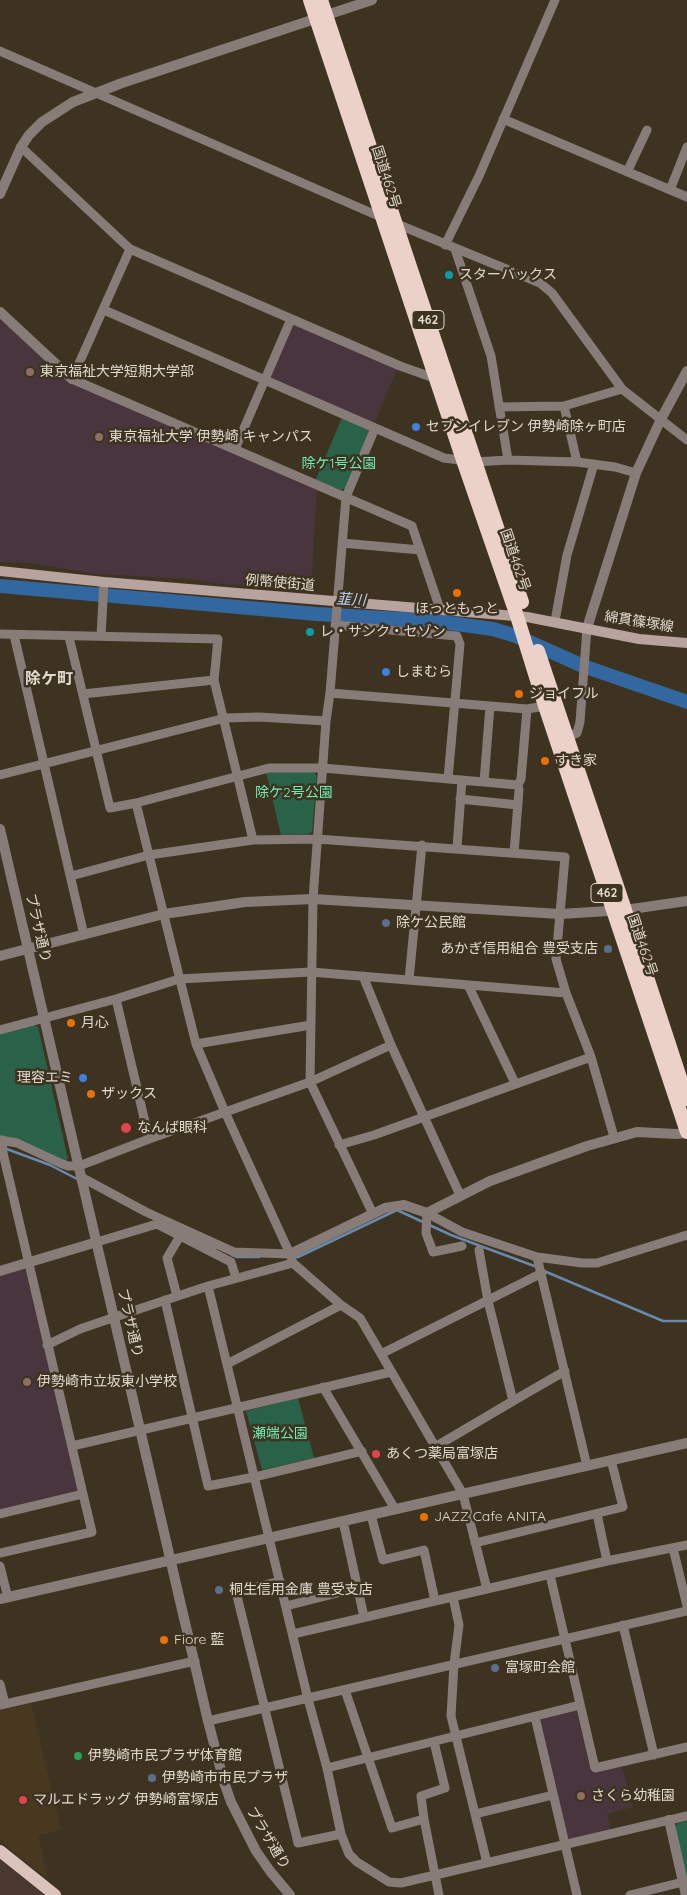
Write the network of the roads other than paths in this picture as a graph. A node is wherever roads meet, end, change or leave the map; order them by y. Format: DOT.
graph roads {
  1 [pos="310,0"];
  2 [pos="321,0"];
  3 [pos="372,0"];
  4 [pos="555,0"];
  5 [pos="321,17"];
  6 [pos="0,51"];
  7 [pos="94,92"];
  8 [pos="504,119"];
  9 [pos="647,130"];
  10 [pos="687,147"];
  11 [pos="21,148"];
  12 [pos="627,172"];
  13 [pos="670,190"];
  14 [pos="0,194"];
  15 [pos="687,197"];
  16 [pos="383,218"];
  17 [pos="397,224"];
  18 [pos="446,245"];
  19 [pos="130,249"];
  20 [pos="455,249"];
  21 [pos="104,310"];
  22 [pos="0,312"];
  23 [pos="291,319"];
  24 [pos="687,371"];
  25 [pos="72,379"];
  26 [pos="436,379"];
  27 [pos="265,380"];
  28 [pos="622,389"];
  29 [pos="564,406"];
  30 [pos="500,407"];
  31 [pos="662,419"];
  32 [pos="375,428"];
  33 [pos="687,440"];
  34 [pos="235,449"];
  35 [pos="508,460"];
  36 [pos="469,461"];
  37 [pos="577,462"];
  38 [pos="594,464"];
  39 [pos="636,473"];
  40 [pos="346,497"];
  41 [pos="342,543"];
  42 [pos="420,550"];
  43 [pos="0,571"];
  44 [pos="104,582"];
  45 [pos="337,602"];
  46 [pos="440,608"];
  47 [pos="522,616"];
  48 [pos="555,621"];
  49 [pos="335,625"];
  50 [pos="587,628"];
  51 [pos="0,634"];
  52 [pos="14,635"];
  53 [pos="100,636"];
  54 [pos="69,637"];
  55 [pos="687,643"];
  56 [pos="534,655"];
  57 [pos="214,680"];
  58 [pos="330,693"];
  59 [pos="83,694"];
  60 [pos="454,703"];
  61 [pos="490,706"];
  62 [pos="545,706"];
  63 [pos="527,709"];
  64 [pos="225,718"];
  65 [pos="326,721"];
  66 [pos="567,737"];
  67 [pos="96,750"];
  68 [pos="45,763"];
  69 [pos="323,768"];
  70 [pos="0,775"];
  71 [pos="238,776"];
  72 [pos="448,779"];
  73 [pos="462,780"];
  74 [pos="484,782"];
  75 [pos="518,785"];
  76 [pos="460,799"];
  77 [pos="136,803"];
  78 [pos="518,805"];
  79 [pos="0,829"];
  80 [pos="317,839"];
  81 [pos="253,840"];
  82 [pos="422,846"];
  83 [pos="457,848"];
  84 [pos="514,853"];
  85 [pos="149,856"];
  86 [pos="72,876"];
  87 [pos="313,899"];
  88 [pos="687,901"];
  89 [pos="416,905"];
  90 [pos="619,910"];
  91 [pos="164,914"];
  92 [pos="560,914"];
  93 [pos="84,934"];
  94 [pos="29,949"];
  95 [pos="0,956"];
  96 [pos="311,972"];
  97 [pos="363,976"];
  98 [pos="179,979"];
  99 [pos="409,980"];
  100 [pos="468,985"];
  101 [pos="566,993"];
  102 [pos="116,999"];
  103 [pos="44,1018"];
  104 [pos="311,1026"];
  105 [pos="0,1030"];
  106 [pos="196,1044"];
  107 [pos="392,1045"];
  108 [pos="591,1057"];
  109 [pos="310,1082"];
  110 [pos="515,1084"];
  111 [pos="687,1099"];
  112 [pos="225,1112"];
  113 [pos="424,1117"];
  114 [pos="687,1133"];
  115 [pos="614,1138"];
  116 [pos="149,1139"];
  117 [pos="1,1140"];
  118 [pos="339,1145"];
  119 [pos="1,1153"];
  120 [pos="79,1166"];
  121 [pos="81,1176"];
  122 [pos="460,1195"];
  123 [pos="427,1213"];
  124 [pos="373,1214"];
  125 [pos="687,1235"];
  126 [pos="180,1236"];
  127 [pos="96,1242"];
  128 [pos="462,1246"];
  129 [pos="479,1250"];
  130 [pos="537,1257"];
  131 [pos="291,1258"];
  132 [pos="28,1263"];
  133 [pos="0,1271"];
  134 [pos="542,1273"];
  135 [pos="236,1278"];
  136 [pos="208,1286"];
  137 [pos="177,1296"];
  138 [pos="165,1300"];
  139 [pos="488,1301"];
  140 [pos="341,1305"];
  141 [pos="115,1317"];
  142 [pos="47,1345"];
  143 [pos="381,1354"];
  144 [pos="227,1364"];
  145 [pos="565,1371"];
  146 [pos="391,1372"];
  147 [pos="323,1386"];
  148 [pos="513,1401"];
  149 [pos="238,1408"];
  150 [pos="193,1418"];
  151 [pos="141,1430"];
  152 [pos="687,1443"];
  153 [pos="72,1446"];
  154 [pos="435,1447"];
  155 [pos="362,1451"];
  156 [pos="611,1460"];
  157 [pos="587,1466"];
  158 [pos="254,1477"];
  159 [pos="83,1494"];
  160 [pos="462,1494"];
  161 [pos="395,1509"];
  162 [pos="0,1514"];
  163 [pos="597,1514"];
  164 [pos="371,1515"];
  165 [pos="343,1521"];
  166 [pos="269,1538"];
  167 [pos="475,1543"];
  168 [pos="687,1545"];
  169 [pos="673,1548"];
  170 [pos="0,1553"];
  171 [pos="171,1561"];
  172 [pos="607,1562"];
  173 [pos="0,1566"];
  174 [pos="550,1575"];
  175 [pos="280,1581"];
  176 [pos="357,1588"];
  177 [pos="487,1589"];
  178 [pos="453,1597"];
  179 [pos="4,1598"];
  180 [pos="435,1601"];
  181 [pos="286,1606"];
  182 [pos="687,1606"];
  183 [pos="687,1611"];
  184 [pos="364,1617"];
  185 [pos="623,1625"];
  186 [pos="293,1634"];
  187 [pos="565,1638"];
  188 [pos="195,1661"];
  189 [pos="454,1664"];
  190 [pos="0,1684"];
  191 [pos="345,1690"];
  192 [pos="308,1699"];
  193 [pos="2,1705"];
  194 [pos="580,1705"];
  195 [pos="265,1708"];
  196 [pos="535,1717"];
  197 [pos="208,1721"];
  198 [pos="456,1735"];
  199 [pos="434,1742"];
  200 [pos="687,1747"];
  201 [pos="654,1755"];
  202 [pos="368,1758"];
  203 [pos="327,1768"];
  204 [pos="553,1795"];
  205 [pos="475,1814"];
  206 [pos="687,1816"];
  207 [pos="424,1819"];
  208 [pos="669,1820"];
  209 [pos="342,1834"];
  210 [pos="565,1844"];
  211 [pos="0,1850"];
  212 [pos="486,1863"];
  213 [pos="434,1876"];
  214 [pos="683,1882"];
  215 [pos="288,1894"];
  216 [pos="55,1895"];
  217 [pos="439,1895"];
  218 [pos="577,1895"];
  219 [pos="630,1895"];
  220 [pos="686,1895"];
  1 -- 5 [label="highway, 国道462号 / 462"];
  2 -- 5 [label="highway, 国道462号 / 462"];
  3 -- 5 [label="street"];
  4 -- 8 [label="street"];
  5 -- 7 [label="street"];
  5 -- 16 [label="highway, 国道462号 / 462"];
  5 -- 17 [label="highway, 国道462号 / 462"];
  6 -- 7 [label="street"];
  7 -- 11 [label="street"];
  7 -- 16 [label="street"];
  8 -- 12 [label="street"];
  8 -- 18 [label="street"];
  9 -- 12 [label="street"];
  10 -- 13 [label="street"];
  11 -- 14 [label="street"];
  11 -- 19 [label="street"];
  12 -- 13 [label="street"];
  13 -- 15 [label="street"];
  16 -- 26 [label="highway, 国道462号 / 462"];
  17 -- 18 [label="street"];
  17 -- 36 [label="highway, 国道462号 / 462"];
  18 -- 20 [label="street"];
  19 -- 21 [label="street"];
  19 -- 23 [label="street"];
  20 -- 28 [label="street"];
  20 -- 30 [label="street"];
  21 -- 25 [label="street"];
  21 -- 27 [label="street"];
  22 -- 25 [label="street"];
  23 -- 26 [label="street"];
  23 -- 27 [label="street"];
  24 -- 31 [label="street"];
  25 -- 34 [label="street"];
  26 -- 36 [label="highway, 国道462号 / 462"];
  27 -- 32 [label="street"];
  27 -- 34 [label="street"];
  28 -- 29 [label="street"];
  28 -- 31 [label="street"];
  29 -- 30 [label="street"];
  29 -- 37 [label="street"];
  30 -- 35 [label="street"];
  31 -- 33 [label="street"];
  31 -- 39 [label="street"];
  32 -- 36 [label="street"];
  32 -- 40 [label="street"];
  34 -- 40 [label="street"];
  35 -- 36 [label="street"];
  35 -- 37 [label="street"];
  36 -- 47 [label="highway, 国道462号 / 462"];
  37 -- 38 [label="street"];
  38 -- 39 [label="street"];
  38 -- 48 [label="street"];
  39 -- 50 [label="street"];
  40 -- 41 [label="street"];
  40 -- 42 [label="street"];
  41 -- 42 [label="street"];
  41 -- 45 [label="street"];
  42 -- 46 [label="street"];
  43 -- 44 [label="main road, 例幣使街道"];
  44 -- 45 [label="main road, 例幣使街道"];
  44 -- 53 [label="street"];
  45 -- 46 [label="main road, 例幣使街道"];
  45 -- 49 [label="street"];
  46 -- 47 [label="main road, 例幣使街道"];
  47 -- 48 [label="main road, 例幣使街道"];
  47 -- 56 [label="highway, 国道462号 / 462"];
  48 -- 50 [label="main road, 例幣使街道"];
  49 -- 58 [label="street"];
  49 -- 60 [label="street"];
  50 -- 55 [label="main road, 綿貫篠塚線"];
  50 -- 66 [label="street"];
  51 -- 52 [label="street"];
  52 -- 54 [label="street"];
  52 -- 68 [label="street"];
  53 -- 54 [label="street"];
  53 -- 57 [label="street"];
  54 -- 59 [label="street"];
  56 -- 62 [label="highway, 国道462号 / 462"];
  56 -- 66 [label="highway, 国道462号 / 462"];
  57 -- 59 [label="street"];
  57 -- 64 [label="street"];
  58 -- 60 [label="street"];
  58 -- 65 [label="street"];
  59 -- 67 [label="street"];
  60 -- 61 [label="street"];
  60 -- 72 [label="street"];
  61 -- 63 [label="street"];
  61 -- 74 [label="street"];
  62 -- 63 [label="street"];
  62 -- 90 [label="highway, 国道462号 / 462"];
  63 -- 75 [label="street"];
  64 -- 65 [label="street"];
  64 -- 67 [label="street"];
  64 -- 71 [label="street"];
  65 -- 69 [label="street"];
  66 -- 90 [label="highway, 国道462号 / 462"];
  67 -- 68 [label="street"];
  67 -- 77 [label="street"];
  68 -- 70 [label="street"];
  68 -- 86 [label="street"];
  69 -- 71 [label="street"];
  69 -- 72 [label="street"];
  69 -- 80 [label="street"];
  71 -- 77 [label="street"];
  71 -- 81 [label="street"];
  72 -- 73 [label="street"];
  73 -- 74 [label="street"];
  73 -- 76 [label="street"];
  74 -- 75 [label="street"];
  75 -- 78 [label="street"];
  76 -- 78 [label="street"];
  76 -- 83 [label="street"];
  77 -- 85 [label="street"];
  78 -- 84 [label="street"];
  79 -- 94 [label="street, プラザ通り"];
  80 -- 81 [label="street"];
  80 -- 82 [label="street"];
  80 -- 87 [label="street"];
  81 -- 85 [label="street"];
  82 -- 83 [label="street"];
  82 -- 89 [label="street"];
  83 -- 84 [label="street"];
  84 -- 92 [label="street"];
  85 -- 86 [label="street"];
  85 -- 91 [label="street"];
  86 -- 93 [label="street"];
  87 -- 89 [label="street"];
  87 -- 91 [label="street"];
  87 -- 96 [label="street"];
  88 -- 90 [label="street"];
  89 -- 92 [label="street"];
  89 -- 99 [label="street"];
  90 -- 92 [label="street"];
  90 -- 111 [label="highway, 国道462号 / 462"];
  90 -- 114 [label="highway, 国道462号 / 462"];
  91 -- 93 [label="street"];
  91 -- 98 [label="street"];
  92 -- 101 [label="street"];
  93 -- 94 [label="street"];
  94 -- 95 [label="street"];
  94 -- 103 [label="street, プラザ通り"];
  96 -- 97 [label="street"];
  96 -- 98 [label="street"];
  96 -- 104 [label="street"];
  97 -- 99 [label="street"];
  97 -- 107 [label="street"];
  98 -- 102 [label="street"];
  98 -- 106 [label="street"];
  99 -- 100 [label="street"];
  100 -- 101 [label="street"];
  100 -- 110 [label="street"];
  101 -- 108 [label="street"];
  102 -- 103 [label="street"];
  102 -- 116 [label="street"];
  103 -- 105 [label="street"];
  103 -- 120 [label="street, プラザ通り"];
  104 -- 106 [label="street"];
  104 -- 109 [label="street"];
  106 -- 112 [label="street"];
  107 -- 109 [label="street"];
  107 -- 113 [label="street"];
  108 -- 110 [label="street"];
  108 -- 115 [label="street"];
  109 -- 112 [label="street"];
  109 -- 118 [label="street"];
  110 -- 113 [label="street"];
  112 -- 116 [label="street"];
  112 -- 131 [label="street"];
  113 -- 118 [label="street"];
  113 -- 122 [label="street"];
  114 -- 115 [label="street"];
  115 -- 122 [label="street"];
  116 -- 120 [label="street"];
  117 -- 119 [label="street"];
  117 -- 120 [label="street"];
  118 -- 124 [label="street"];
  119 -- 132 [label="street"];
  120 -- 121 [label="street, プラザ通り"];
  121 -- 127 [label="street, プラザ通り"];
  121 -- 131 [label="street"];
  122 -- 123 [label="street"];
  123 -- 124 [label="street"];
  123 -- 128 [label="street"];
  123 -- 130 [label="street"];
  124 -- 131 [label="street"];
  125 -- 130 [label="street"];
  126 -- 127 [label="street"];
  126 -- 135 [label="street"];
  126 -- 137 [label="street"];
  127 -- 132 [label="street"];
  127 -- 141 [label="street, プラザ通り"];
  129 -- 139 [label="street"];
  130 -- 134 [label="street"];
  131 -- 135 [label="street"];
  131 -- 140 [label="street"];
  132 -- 133 [label="street"];
  132 -- 142 [label="street"];
  134 -- 139 [label="street"];
  134 -- 145 [label="street"];
  135 -- 136 [label="street"];
  136 -- 137 [label="street"];
  136 -- 144 [label="street"];
  137 -- 138 [label="street"];
  138 -- 141 [label="street"];
  138 -- 150 [label="street"];
  139 -- 143 [label="street"];
  139 -- 148 [label="street"];
  140 -- 143 [label="street"];
  140 -- 144 [label="street"];
  141 -- 142 [label="street"];
  141 -- 151 [label="street, プラザ通り"];
  142 -- 153 [label="street"];
  143 -- 146 [label="street"];
  144 -- 149 [label="street"];
  145 -- 148 [label="street"];
  145 -- 157 [label="street"];
  146 -- 147 [label="street"];
  146 -- 154 [label="street"];
  147 -- 149 [label="street"];
  147 -- 155 [label="street"];
  148 -- 154 [label="street"];
  149 -- 150 [label="street"];
  149 -- 158 [label="street"];
  150 -- 151 [label="street"];
  150 -- 158 [label="street"];
  151 -- 153 [label="street"];
  151 -- 171 [label="street, プラザ通り"];
  152 -- 156 [label="street"];
  153 -- 159 [label="street"];
  154 -- 160 [label="street"];
  155 -- 158 [label="street"];
  155 -- 161 [label="street"];
  156 -- 157 [label="street"];
  156 -- 163 [label="street"];
  157 -- 160 [label="street"];
  158 -- 166 [label="street"];
  159 -- 162 [label="street"];
  159 -- 170 [label="street"];
  160 -- 161 [label="street"];
  160 -- 167 [label="street"];
  161 -- 164 [label="street"];
  163 -- 167 [label="street"];
  163 -- 172 [label="street"];
  164 -- 165 [label="street"];
  164 -- 180 [label="street"];
  165 -- 166 [label="street"];
  165 -- 176 [label="street"];
  166 -- 171 [label="street"];
  166 -- 175 [label="street"];
  167 -- 177 [label="street"];
  168 -- 169 [label="street"];
  169 -- 172 [label="street"];
  169 -- 182 [label="street"];
  171 -- 179 [label="street"];
  171 -- 188 [label="street, プラザ通り"];
  172 -- 174 [label="street"];
  173 -- 179 [label="street"];
  174 -- 177 [label="street"];
  174 -- 187 [label="street"];
  175 -- 181 [label="street"];
  175 -- 195 [label="street"];
  176 -- 181 [label="street"];
  176 -- 184 [label="street"];
  177 -- 178 [label="street"];
  178 -- 180 [label="street"];
  178 -- 189 [label="street"];
  180 -- 184 [label="street"];
  181 -- 186 [label="street"];
  183 -- 185 [label="street"];
  184 -- 186 [label="street"];
  185 -- 187 [label="street"];
  185 -- 201 [label="street"];
  186 -- 192 [label="street"];
  187 -- 189 [label="street"];
  187 -- 194 [label="street"];
  188 -- 193 [label="street"];
  188 -- 197 [label="street, プラザ通り"];
  189 -- 191 [label="street"];
  189 -- 198 [label="street"];
  190 -- 193 [label="street"];
  191 -- 192 [label="street"];
  191 -- 202 [label="street"];
  192 -- 195 [label="street"];
  192 -- 203 [label="street"];
  194 -- 196 [label="street"];
  194 -- 201 [label="street"];
  195 -- 197 [label="street"];
  195 -- 209 [label="street"];
  196 -- 198 [label="street"];
  196 -- 204 [label="street"];
  197 -- 215 [label="street, プラザ通り"];
  198 -- 199 [label="street"];
  198 -- 205 [label="street"];
  199 -- 202 [label="street"];
  199 -- 207 [label="street"];
  200 -- 201 [label="street"];
  202 -- 203 [label="street"];
  202 -- 207 [label="street"];
  203 -- 209 [label="street"];
  204 -- 205 [label="street"];
  204 -- 210 [label="street"];
  205 -- 212 [label="street"];
  206 -- 208 [label="street"];
  207 -- 213 [label="street"];
  208 -- 210 [label="street"];
  208 -- 214 [label="street"];
  209 -- 213 [label="street"];
  210 -- 212 [label="street"];
  210 -- 218 [label="street"];
  211 -- 216 [label="main road"];
  212 -- 213 [label="street"];
  213 -- 217 [label="street"];
  214 -- 219 [label="street"];
  214 -- 220 [label="street"];
}
